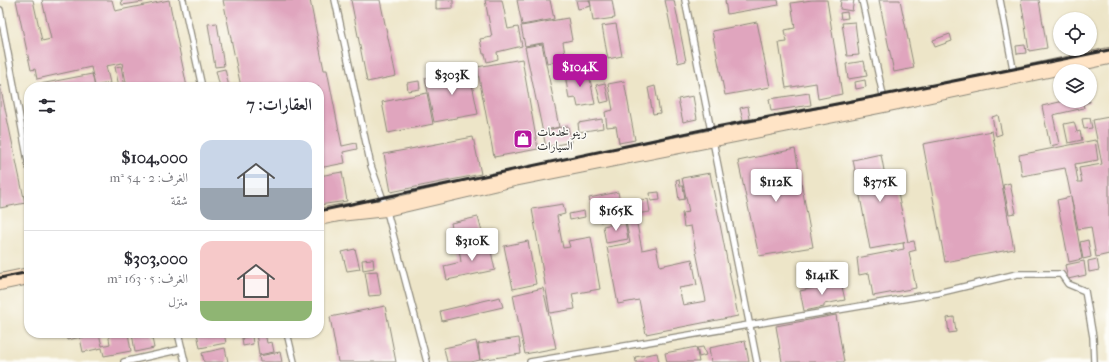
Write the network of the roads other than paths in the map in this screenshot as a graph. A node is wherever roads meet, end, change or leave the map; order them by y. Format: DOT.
graph roads {
  1 [pos="183,0"];
  2 [pos="335,0"];
  3 [pos="685,0"];
  4 [pos="862,0"];
  5 [pos="1000,0"];
  6 [pos="0,10"];
  7 [pos="1109,56"];
  8 [pos="1015,76"];
  9 [pos="201,82"];
  10 [pos="884,104"];
  11 [pos="712,138"];
  12 [pos="24,140"];
  13 [pos="386,208"];
  14 [pos="324,216"];
  15 [pos="24,277"];
  16 [pos="0,282"];
  17 [pos="749,324"];
  18 [pos="179,338"];
  19 [pos="288,338"];
  20 [pos="182,349"];
  21 [pos="124,362"];
  22 [pos="185,362"];
  23 [pos="294,362"];
  24 [pos="427,362"];
  25 [pos="530,362"];
  26 [pos="757,362"];
  27 [pos="1094,362"];
  1 -- 9 [label="lane"];
  2 -- 13 [label="lane"];
  3 -- 11 [label="lane"];
  4 -- 10 [label="lane"];
  5 -- 8 [label="lane"];
  6 -- 12 [label="lane"];
  7 -- 8 [label="street"];
  8 -- 10 [label="street"];
  10 -- 11 [label="street"];
  11 -- 13 [label="street"];
  11 -- 17 [label="lane"];
  13 -- 14 [label="street"];
  13 -- 24 [label="lane"];
  15 -- 16 [label="street"];
  17 -- 25 [label="lane"];
  17 -- 26 [label="lane"];
  17 -- 27 [label="lane"];
  18 -- 20 [label="lane"];
  19 -- 23 [label="lane"];
  20 -- 21 [label="lane"];
  20 -- 22 [label="lane"];
}
